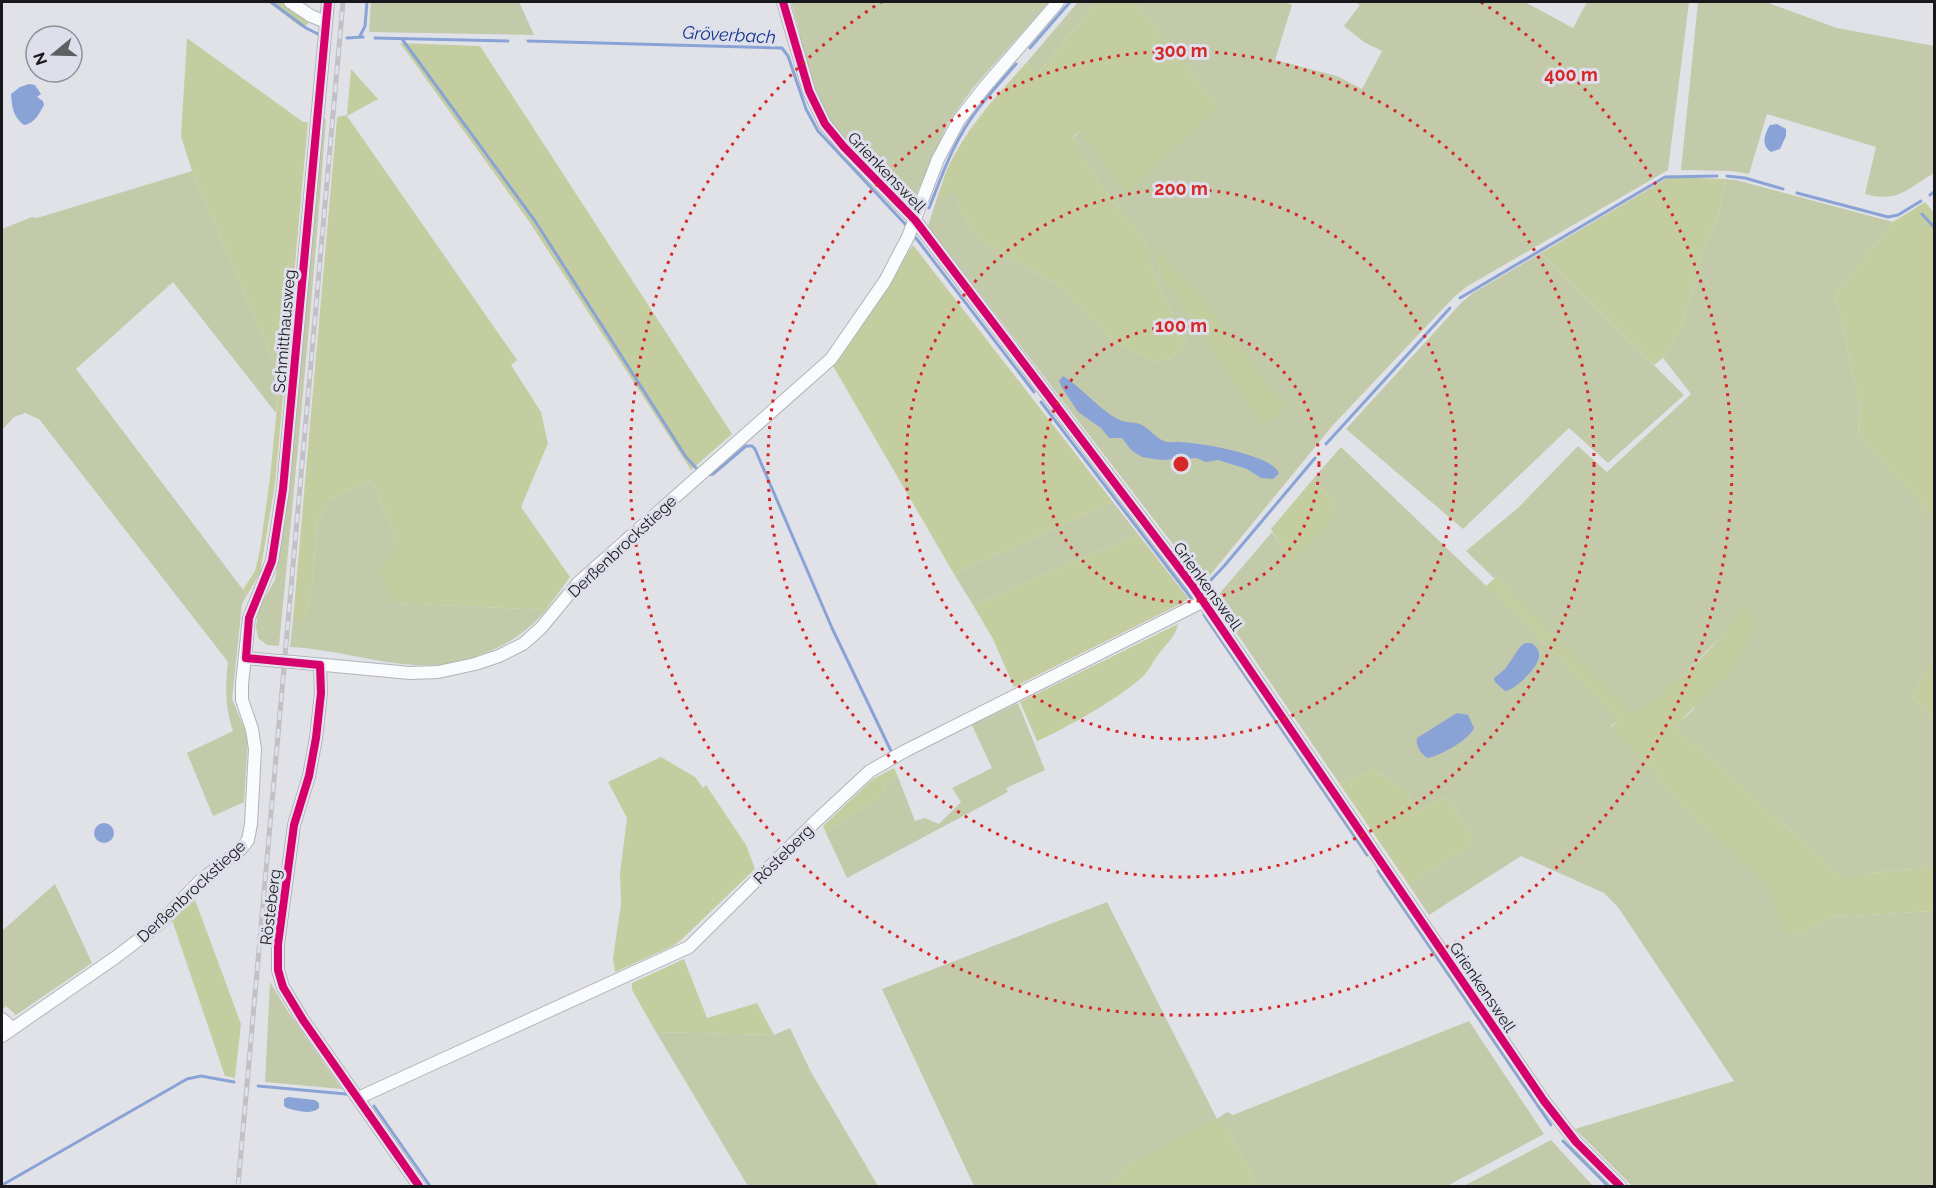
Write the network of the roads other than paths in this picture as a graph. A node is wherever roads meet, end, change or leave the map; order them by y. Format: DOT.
graph roads {
  1 [pos="290,2"];
  2 [pos="328,2"];
  3 [pos="783,2"];
  4 [pos="1058,2"];
  5 [pos="326,22"];
  6 [pos="915,220"];
  7 [pos="1204,601"];
  8 [pos="246,658"];
  9 [pos="321,665"];
  10 [pos="2,1019"];
  11 [pos="6,1032"];
  12 [pos="358,1098"];
  13 [pos="419,1186"];
  14 [pos="1620,1186"];
  1 -- 5 [label="street"];
  2 -- 5 [label="street, Schmitthausweg"];
  3 -- 6 [label="street, Grienkenswell"];
  4 -- 6 [label="street, Derßenbrockstiege"];
  5 -- 8 [label="street, Schmitthausweg"];
  6 -- 7 [label="street, Grienkenswell"];
  6 -- 9 [label="street, Derßenbrockstiege"];
  7 -- 12 [label="street, Rösteberg"];
  7 -- 14 [label="street, Grienkenswell"];
  8 -- 9 [label="street, Derßenbrockstiege, bridge"];
  8 -- 11 [label="street, Derßenbrockstiege"];
  9 -- 12 [label="street, Rösteberg"];
  10 -- 11 [label="street"];
  12 -- 13 [label="street, Rösteberg"];
}
